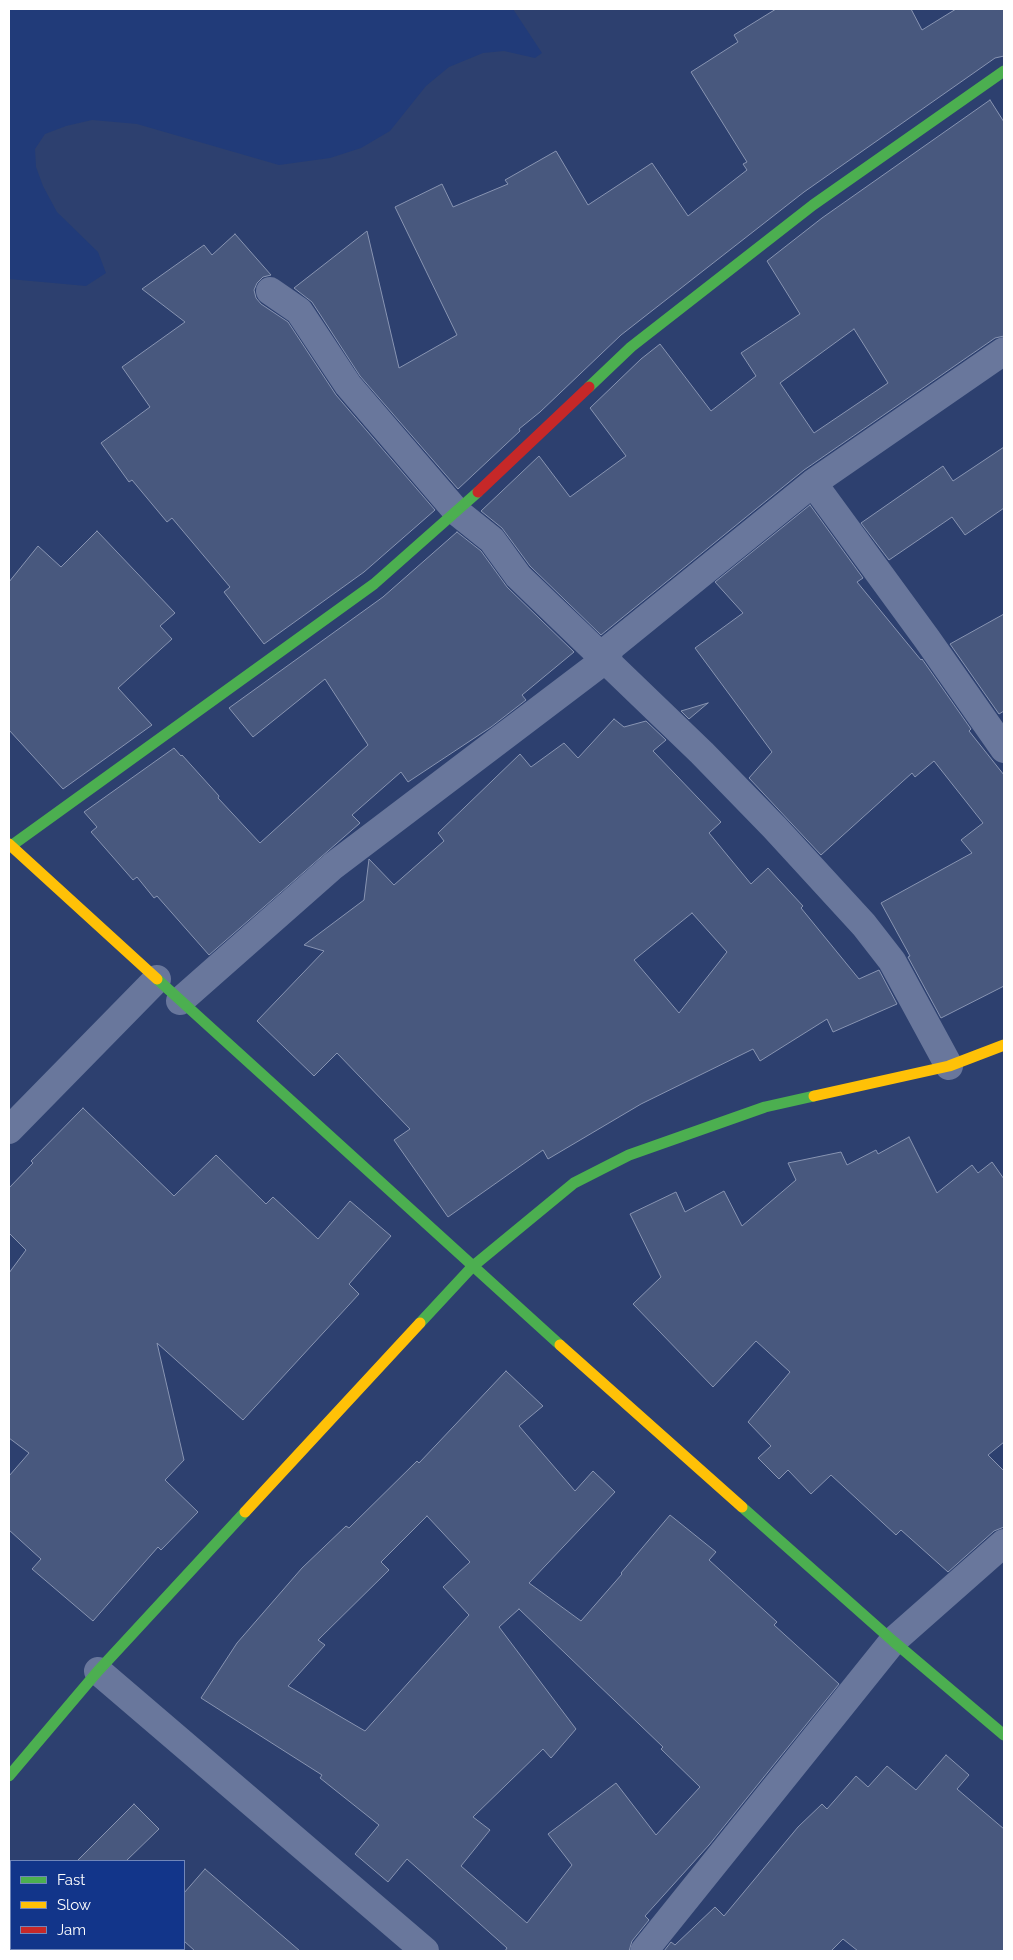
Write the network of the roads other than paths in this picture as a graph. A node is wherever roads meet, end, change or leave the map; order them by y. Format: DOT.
graph roads {
  1 [pos="1004,71"];
  2 [pos="270,291"];
  3 [pos="1004,351"];
  4 [pos="814,483"];
  5 [pos="457,512"];
  6 [pos="606,659"];
  7 [pos="1004,749"];
  8 [pos="10,845"];
  9 [pos="158,979"];
  10 [pos="180,1001"];
  11 [pos="1004,1045"];
  12 [pos="949,1066"];
  13 [pos="9,1130"];
  14 [pos="472,1267"];
  15 [pos="1004,1543"];
  16 [pos="893,1641"];
  17 [pos="98,1671"];
  18 [pos="1004,1735"];
  19 [pos="9,1776"];
  20 [pos="426,1951"];
  21 [pos="644,1951"];
  1 -- 5 [label="street"];
  2 -- 5 [label="street"];
  3 -- 4 [label="street"];
  4 -- 6 [label="street"];
  4 -- 7 [label="street"];
  5 -- 6 [label="street"];
  5 -- 8 [label="street"];
  6 -- 10 [label="street"];
  6 -- 12 [label="street"];
  8 -- 9 [label="street"];
  9 -- 10 [label="street"];
  9 -- 13 [label="street"];
  10 -- 14 [label="street"];
  11 -- 12 [label="street"];
  12 -- 14 [label="street"];
  14 -- 16 [label="street"];
  14 -- 17 [label="street"];
  15 -- 16 [label="street"];
  16 -- 18 [label="street"];
  16 -- 21 [label="street"];
  17 -- 19 [label="street"];
  17 -- 20 [label="street"];
}
